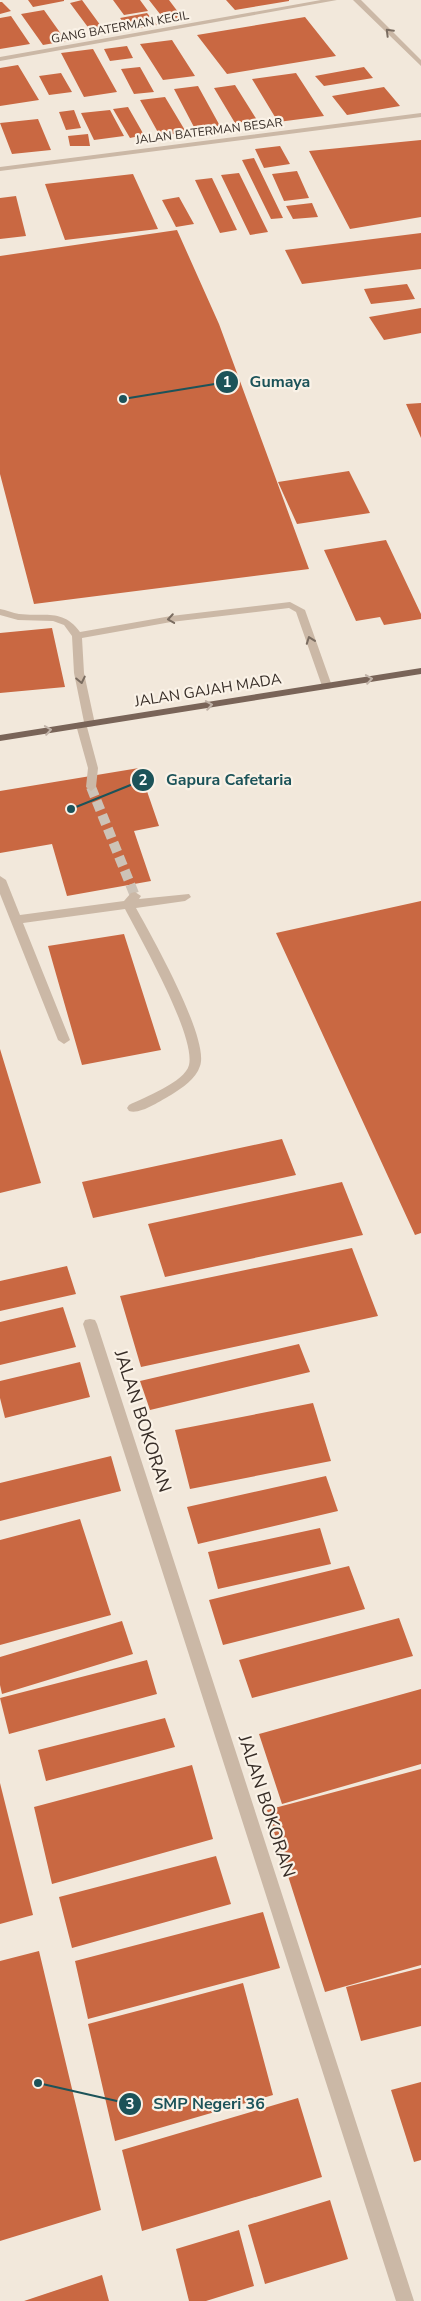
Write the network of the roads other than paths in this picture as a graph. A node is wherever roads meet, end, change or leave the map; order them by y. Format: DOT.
graph roads {
  1 [pos="333,0"];
  2 [pos="357,0"];
  3 [pos="0,60"];
  4 [pos="421,64"];
  5 [pos="421,115"];
  6 [pos="0,169"];
  7 [pos="0,612"];
  8 [pos="77,636"];
  9 [pos="421,671"];
  10 [pos="328,686"];
  11 [pos="85,724"];
  12 [pos="0,738"];
  13 [pos="91,787"];
  14 [pos="0,880"];
  15 [pos="185,897"];
  16 [pos="132,900"];
  17 [pos="16,920"];
  18 [pos="64,1040"];
  19 [pos="133,1108"];
  20 [pos="90,1324"];
  21 [pos="405,2301"];
  1 -- 3 [label="street, GANG BATERMAN KECIL"];
  4 -- 2 [label="street, one-way"];
  5 -- 6 [label="street, JALAN BATERMAN BESAR"];
  7 -- 8 [label="street"];
  10 -- 8 [label="street, one-way"];
  8 -- 11 [label="street, one-way"];
  10 -- 9 [label="main road, JALAN GAJAH MADA, one-way"];
  11 -- 10 [label="main road, JALAN GAJAH MADA, one-way"];
  12 -- 11 [label="main road, JALAN GAJAH MADA, one-way"];
  11 -- 13 [label="street"];
  14 -- 17 [label="street"];
  15 -- 16 [label="street"];
  16 -- 17 [label="street"];
  16 -- 19 [label="street"];
  17 -- 18 [label="street"];
  20 -- 21 [label="street, JALAN BOKORAN"];
}
